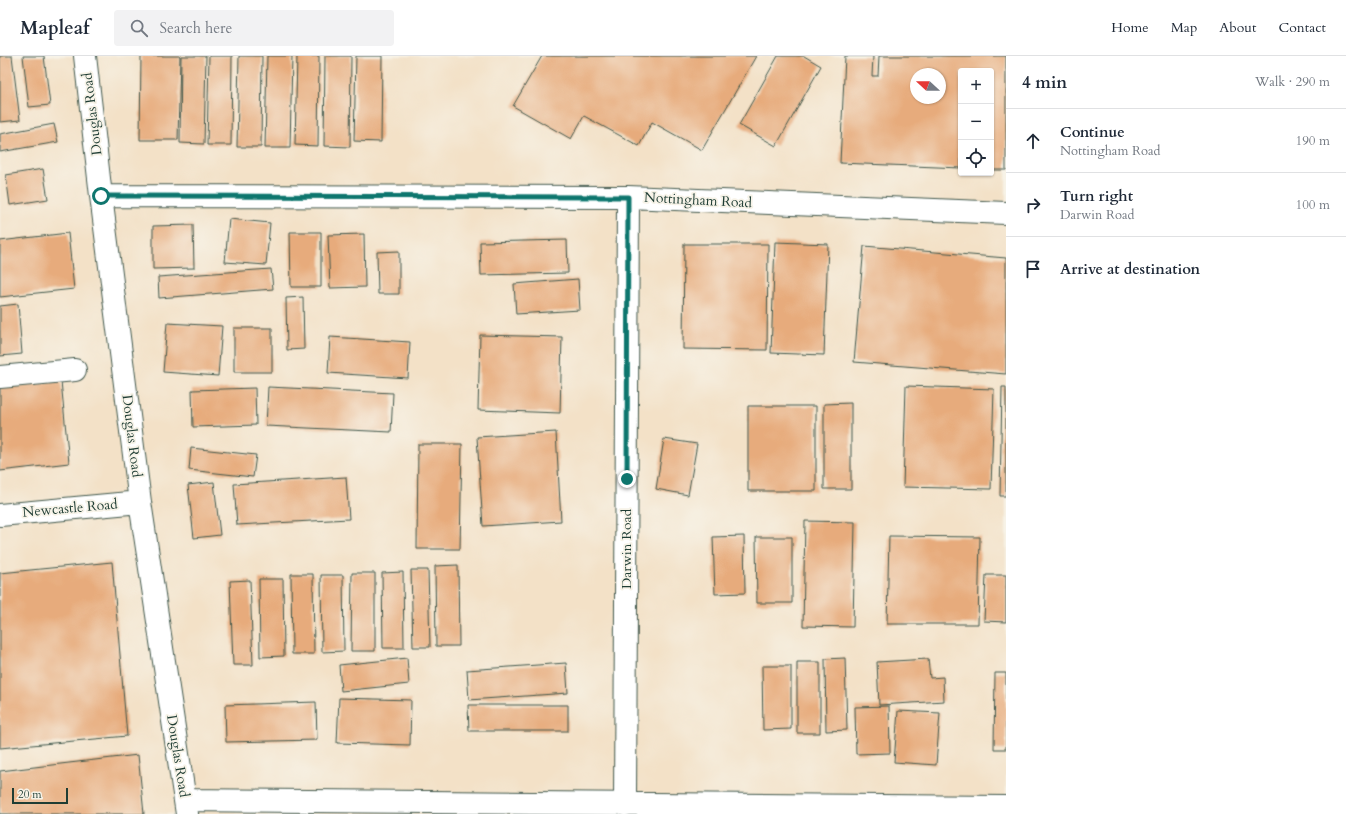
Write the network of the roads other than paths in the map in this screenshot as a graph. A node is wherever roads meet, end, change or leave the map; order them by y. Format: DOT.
graph roads {
  1 [pos="85,56"];
  2 [pos="101,196"];
  3 [pos="628,197"];
  4 [pos="1006,213"];
  5 [pos="75,370"];
  6 [pos="0,377"];
  7 [pos="140,502"];
  8 [pos="0,515"];
  9 [pos="625,805"];
  10 [pos="186,807"];
  11 [pos="1006,807"];
  1 -- 2 [label="street, Douglas Road"];
  2 -- 3 [label="street, Nottingham Road"];
  2 -- 7 [label="street, Douglas Road"];
  3 -- 4 [label="street, Nottingham Road"];
  3 -- 9 [label="street, Darwin Road"];
  5 -- 6 [label="street"];
  7 -- 8 [label="street, Newcastle Road"];
  7 -- 10 [label="street, Douglas Road"];
  9 -- 10 [label="street"];
  9 -- 11 [label="street"];
}
